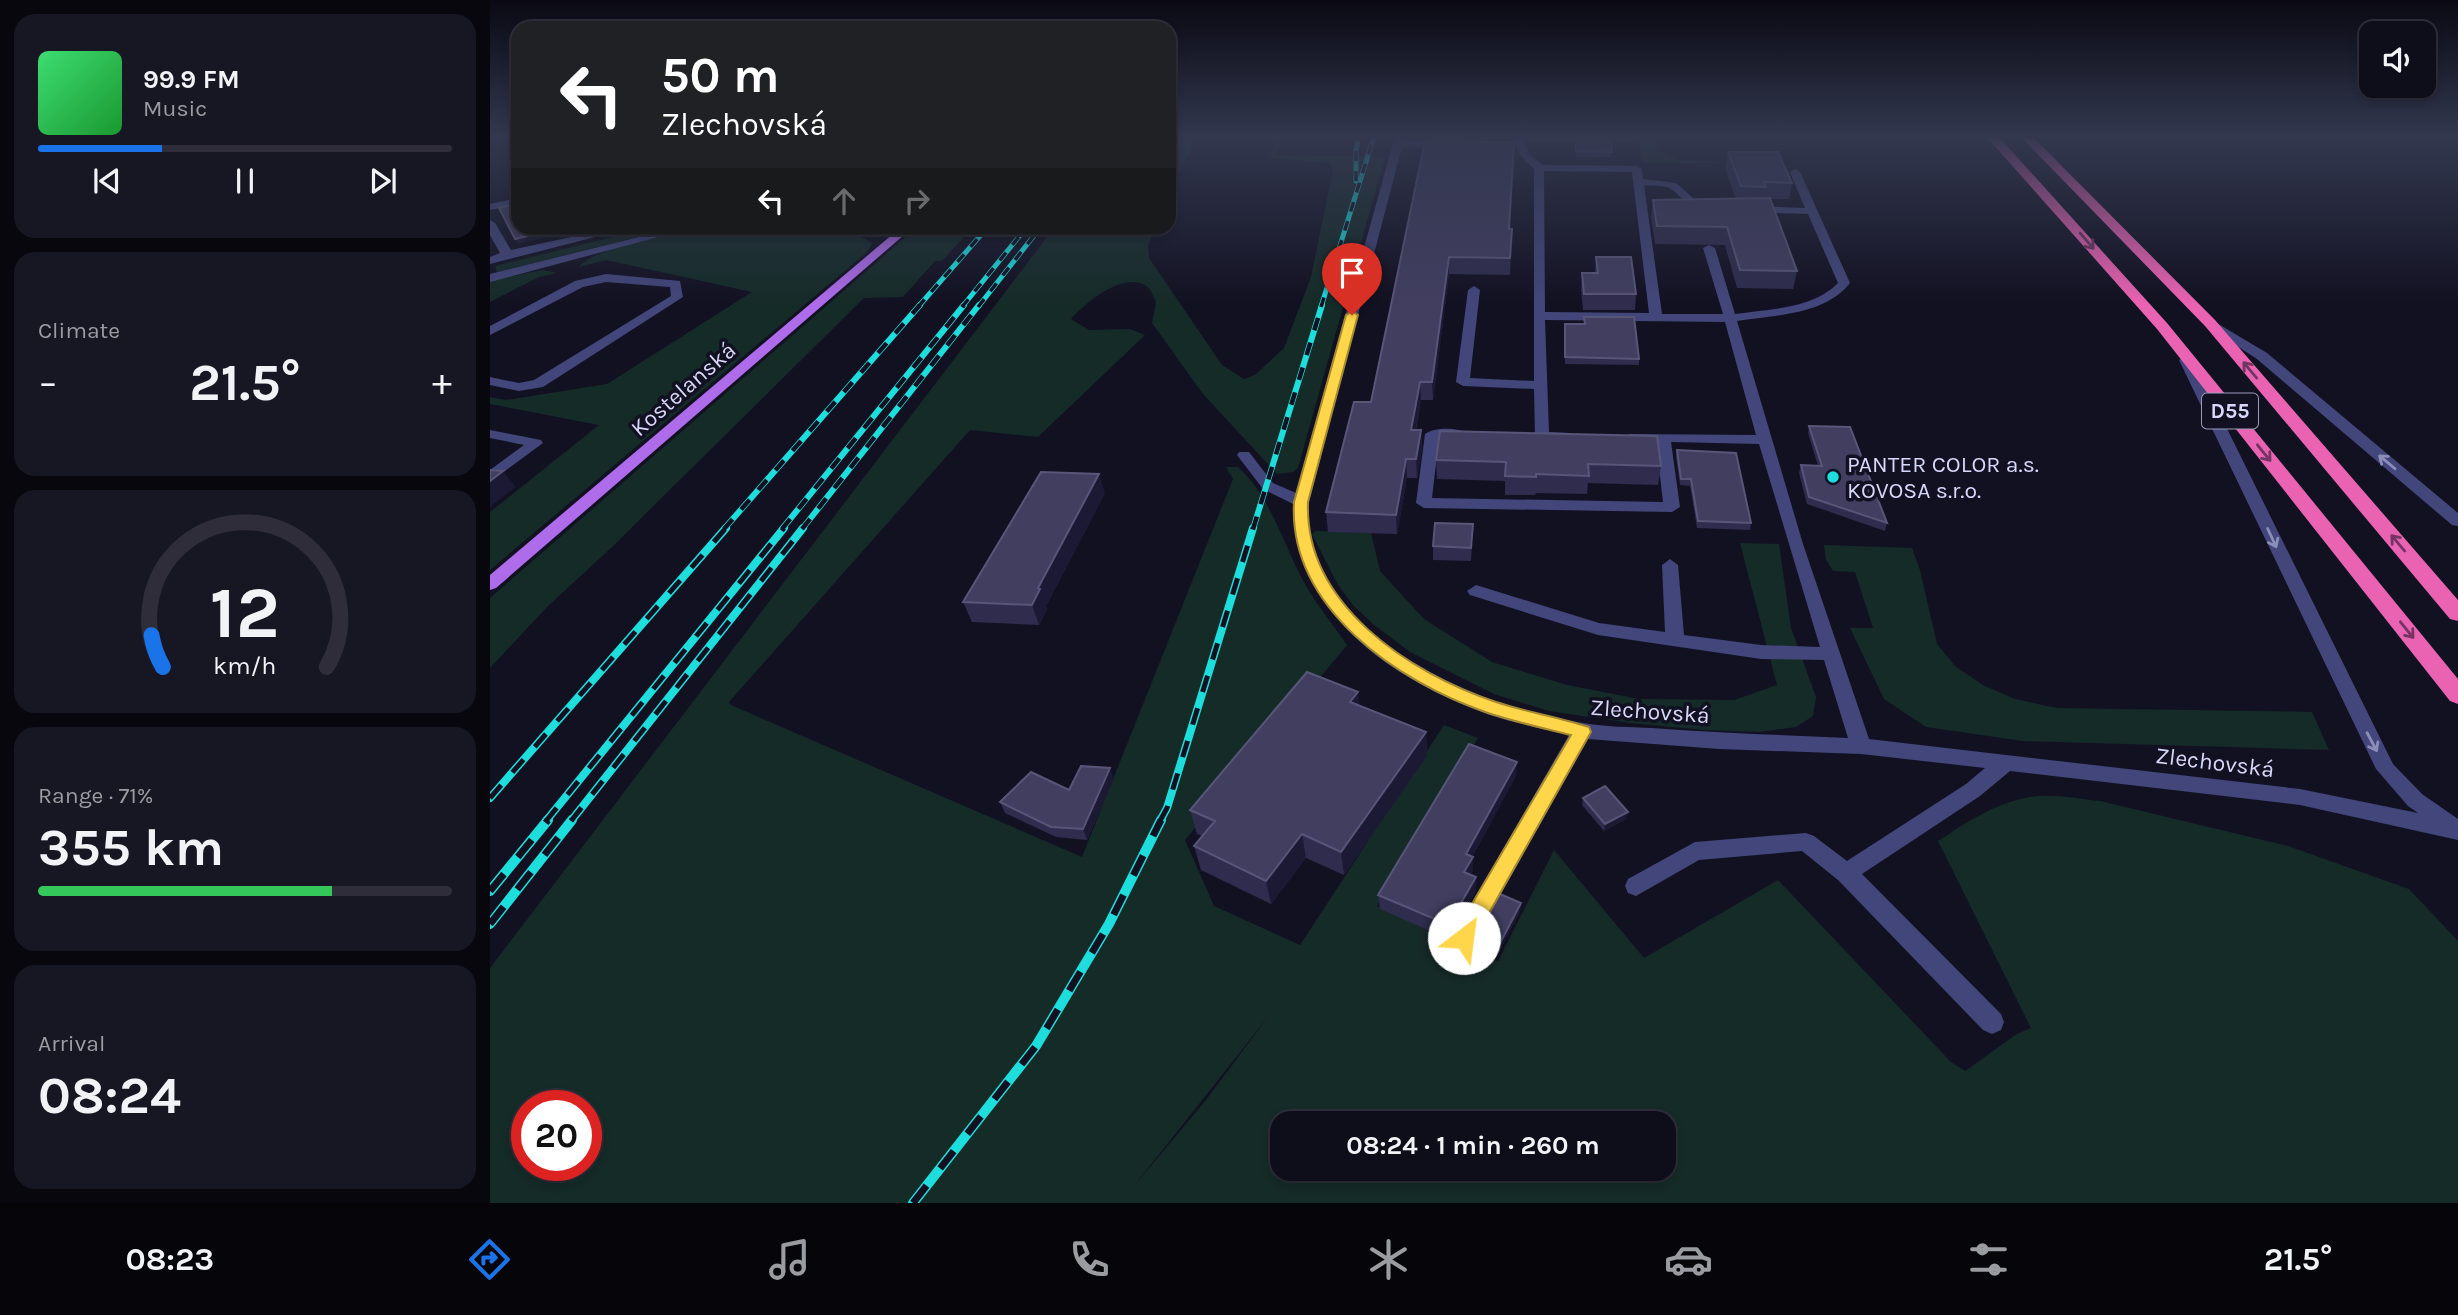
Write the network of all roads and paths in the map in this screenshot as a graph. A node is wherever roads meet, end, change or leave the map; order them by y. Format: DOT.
graph roads {
  1 [pos="1385,192"];
  2 [pos="1539,192"];
  3 [pos="1639,192"];
  4 [pos="1680,192"];
  5 [pos="1805,192"];
  6 [pos="2042,192"];
  7 [pos="2081,192"];
  8 [pos="511,202"];
  9 [pos="490,207"];
  10 [pos="1723,208"];
  11 [pos="1737,208"];
  12 [pos="1813,211"];
  13 [pos="490,223"];
  14 [pos="596,235"];
  15 [pos="658,235"];
  16 [pos="897,235"];
  17 [pos="1709,248"];
  18 [pos="508,254"];
  19 [pos="564,259"];
  20 [pos="490,261"];
  21 [pos="490,278"];
  22 [pos="579,284"];
  23 [pos="1474,290"];
  24 [pos="1539,316"];
  25 [pos="1656,317"];
  26 [pos="1730,318"];
  27 [pos="2210,323"];
  28 [pos="2162,326"];
  29 [pos="490,331"];
  30 [pos="490,381"];
  31 [pos="1541,385"];
  32 [pos="490,434"];
  33 [pos="1478,435"];
  34 [pos="1583,437"];
  35 [pos="1623,437"];
  36 [pos="1663,438"];
  37 [pos="1766,440"];
  38 [pos="1244,455"];
  39 [pos="490,477"];
  40 [pos="1301,502"];
  41 [pos="2458,521"];
  42 [pos="1671,565"];
  43 [pos="490,584"];
  44 [pos="1476,591"];
  45 [pos="2458,614"];
  46 [pos="1675,640"];
  47 [pos="1830,654"];
  48 [pos="2458,695"];
  49 [pos="1582,732"];
  50 [pos="1861,746"];
  51 [pos="2007,762"];
  52 [pos="2458,831"];
  53 [pos="1846,873"];
  54 [pos="1636,886"];
  55 [pos="1464,938"];
  56 [pos="1992,1022"];
  1 -- 40 [label="street, Zlechovská"];
  2 -- 24 [label="street"];
  3 -- 25 [label="street"];
  4 -- 10 [label="street"];
  5 -- 12 [label="street"];
  6 -- 28 [label="highway, D55, one-way"];
  7 -- 27 [label="highway, D55"];
  8 -- 9 [label="street"];
  11 -- 12 [label="street"];
  12 -- 26 [label="street"];
  13 -- 18 [label="street"];
  14 -- 18 [label="street"];
  15 -- 19 [label="street"];
  16 -- 43 [label="main road, Kostelanská"];
  17 -- 26 [label="street"];
  18 -- 20 [label="street"];
  19 -- 21 [label="street"];
  19 -- 22 [label="street"];
  22 -- 29 [label="street"];
  22 -- 30 [label="street"];
  23 -- 31 [label="street"];
  24 -- 25 [label="street"];
  24 -- 31 [label="street"];
  25 -- 26 [label="street"];
  26 -- 37 [label="street"];
  41 -- 27 [label="street, one-way"];
  45 -- 27 [label="highway, D55, one-way"];
  28 -- 48 [label="highway, D55, one-way"];
  28 -- 52 [label="street, one-way"];
  31 -- 34 [label="street"];
  32 -- 39 [label="street"];
  33 -- 36 [label="street"];
  35 -- 36 [label="street"];
  36 -- 37 [label="street"];
  37 -- 47 [label="street"];
  38 -- 40 [label="street"];
  40 -- 49 [label="street, Zlechovská"];
  42 -- 46 [label="street"];
  44 -- 46 [label="street"];
  46 -- 47 [label="street"];
  47 -- 50 [label="street"];
  49 -- 50 [label="street, Zlechovská"];
  49 -- 55 [label="street"];
  50 -- 51 [label="street, Zlechovská"];
  51 -- 52 [label="street, Zlechovská"];
  51 -- 53 [label="street"];
  53 -- 54 [label="street"];
  53 -- 56 [label="street"];
}
